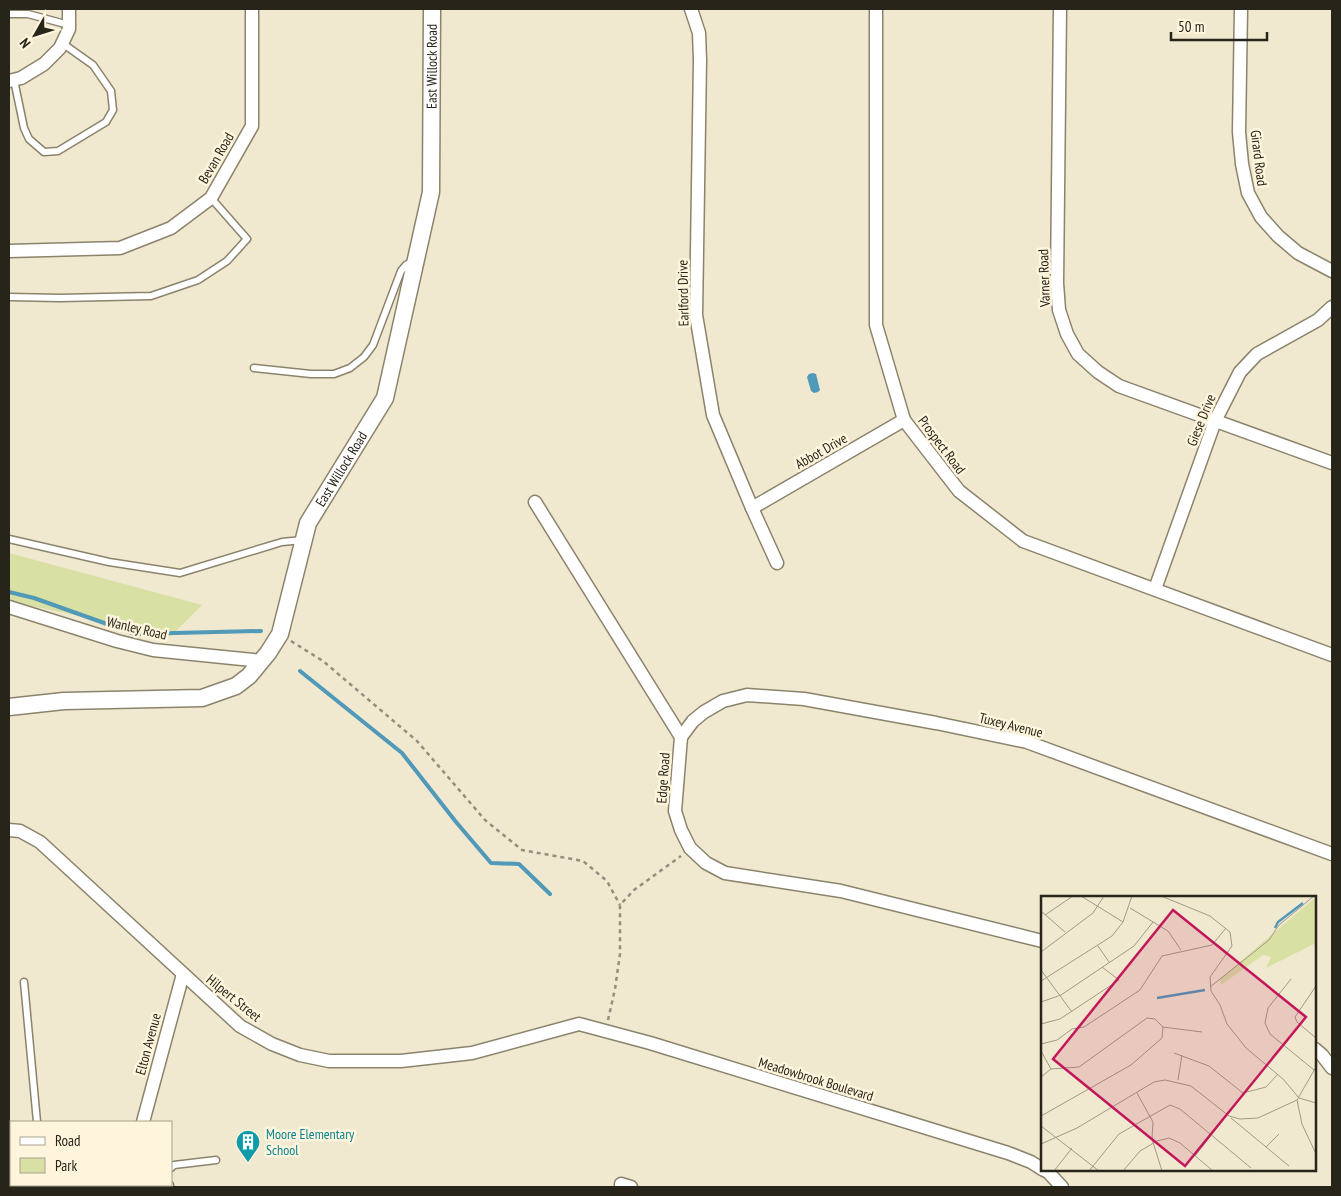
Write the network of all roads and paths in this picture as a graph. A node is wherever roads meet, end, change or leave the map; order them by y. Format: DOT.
graph roads {
  1 [pos="69,9"];
  2 [pos="252,9"];
  3 [pos="432,9"];
  4 [pos="691,9"];
  5 [pos="876,9"];
  6 [pos="1060,9"];
  7 [pos="1240,9"];
  8 [pos="9,14"];
  9 [pos="69,25"];
  10 [pos="62,42"];
  11 [pos="11,81"];
  12 [pos="211,198"];
  13 [pos="9,250"];
  14 [pos="416,260"];
  15 [pos="1332,271"];
  16 [pos="9,298"];
  17 [pos="1332,307"];
  18 [pos="254,368"];
  19 [pos="904,420"];
  20 [pos="1215,421"];
  21 [pos="1332,463"];
  22 [pos="535,502"];
  23 [pos="752,508"];
  24 [pos="9,539"];
  25 [pos="304,540"];
  26 [pos="778,562"];
  27 [pos="1155,589"];
  28 [pos="9,607"];
  29 [pos="280,634"];
  30 [pos="1332,654"];
  31 [pos="262,661"];
  32 [pos="9,707"];
  33 [pos="681,736"];
  34 [pos="9,830"];
  35 [pos="690,848"];
  36 [pos="1332,854"];
  37 [pos="620,905"];
  38 [pos="1041,941"];
  39 [pos="183,974"];
  40 [pos="24,982"];
  41 [pos="579,1024"];
  42 [pos="605,1031"];
  43 [pos="1316,1050"];
  44 [pos="1332,1068"];
  45 [pos="37,1121"];
  46 [pos="143,1121"];
  47 [pos="216,1160"];
  48 [pos="172,1167"];
  49 [pos="1041,1168"];
  50 [pos="1046,1171"];
  51 [pos="1062,1187"];
  1 -- 9 [label="street"];
  2 -- 12 [label="street, Bevan Road"];
  3 -- 14 [label="street, East Willock Road"];
  4 -- 23 [label="street, Earlford Drive"];
  5 -- 19 [label="street, Prospect Road"];
  6 -- 20 [label="street, Varner Road"];
  7 -- 15 [label="street, Girard Road"];
  8 -- 9 [label="lane"];
  9 -- 10 [label="street"];
  10 -- 11 [label="street"];
  10 -- 11 [label="lane"];
  12 -- 13 [label="street, Bevan Road"];
  12 -- 16 [label="lane"];
  14 -- 18 [label="lane"];
  14 -- 25 [label="street, East Willock Road"];
  17 -- 20 [label="street, Giese Drive"];
  19 -- 23 [label="street, Abbot Drive"];
  19 -- 27 [label="street, Prospect Road"];
  20 -- 21 [label="street, Varner Road"];
  20 -- 27 [label="street, Giese Drive"];
  22 -- 33 [label="street, Edge Road"];
  23 -- 26 [label="street, Earlford Drive"];
  24 -- 25 [label="lane"];
  25 -- 29 [label="street, East Willock Road"];
  27 -- 30 [label="street, Prospect Road"];
  28 -- 31 [label="street, Wanley Road"];
  29 -- 31 [label="street, East Willock Road"];
  29 -- 37 [label="path"];
  31 -- 32 [label="street, East Willock Road"];
  33 -- 35 [label="street, Edge Road"];
  33 -- 36 [label="street, Tuxey Avenue"];
  34 -- 39 [label="street, Hilpert Street"];
  35 -- 37 [label="path"];
  35 -- 38 [label="street, Edge Road"];
  37 -- 42 [label="path"];
  39 -- 41 [label="street, Hilpert Street"];
  39 -- 46 [label="street, Elton Avenue"];
  40 -- 45 [label="lane"];
  41 -- 42 [label="street, Meadowbrook Boulevard"];
  42 -- 49 [label="street, Meadowbrook Boulevard"];
  43 -- 44 [label="street"];
  47 -- 48 [label="lane"];
  50 -- 51 [label="street, Meadowbrook Boulevard"];
}
